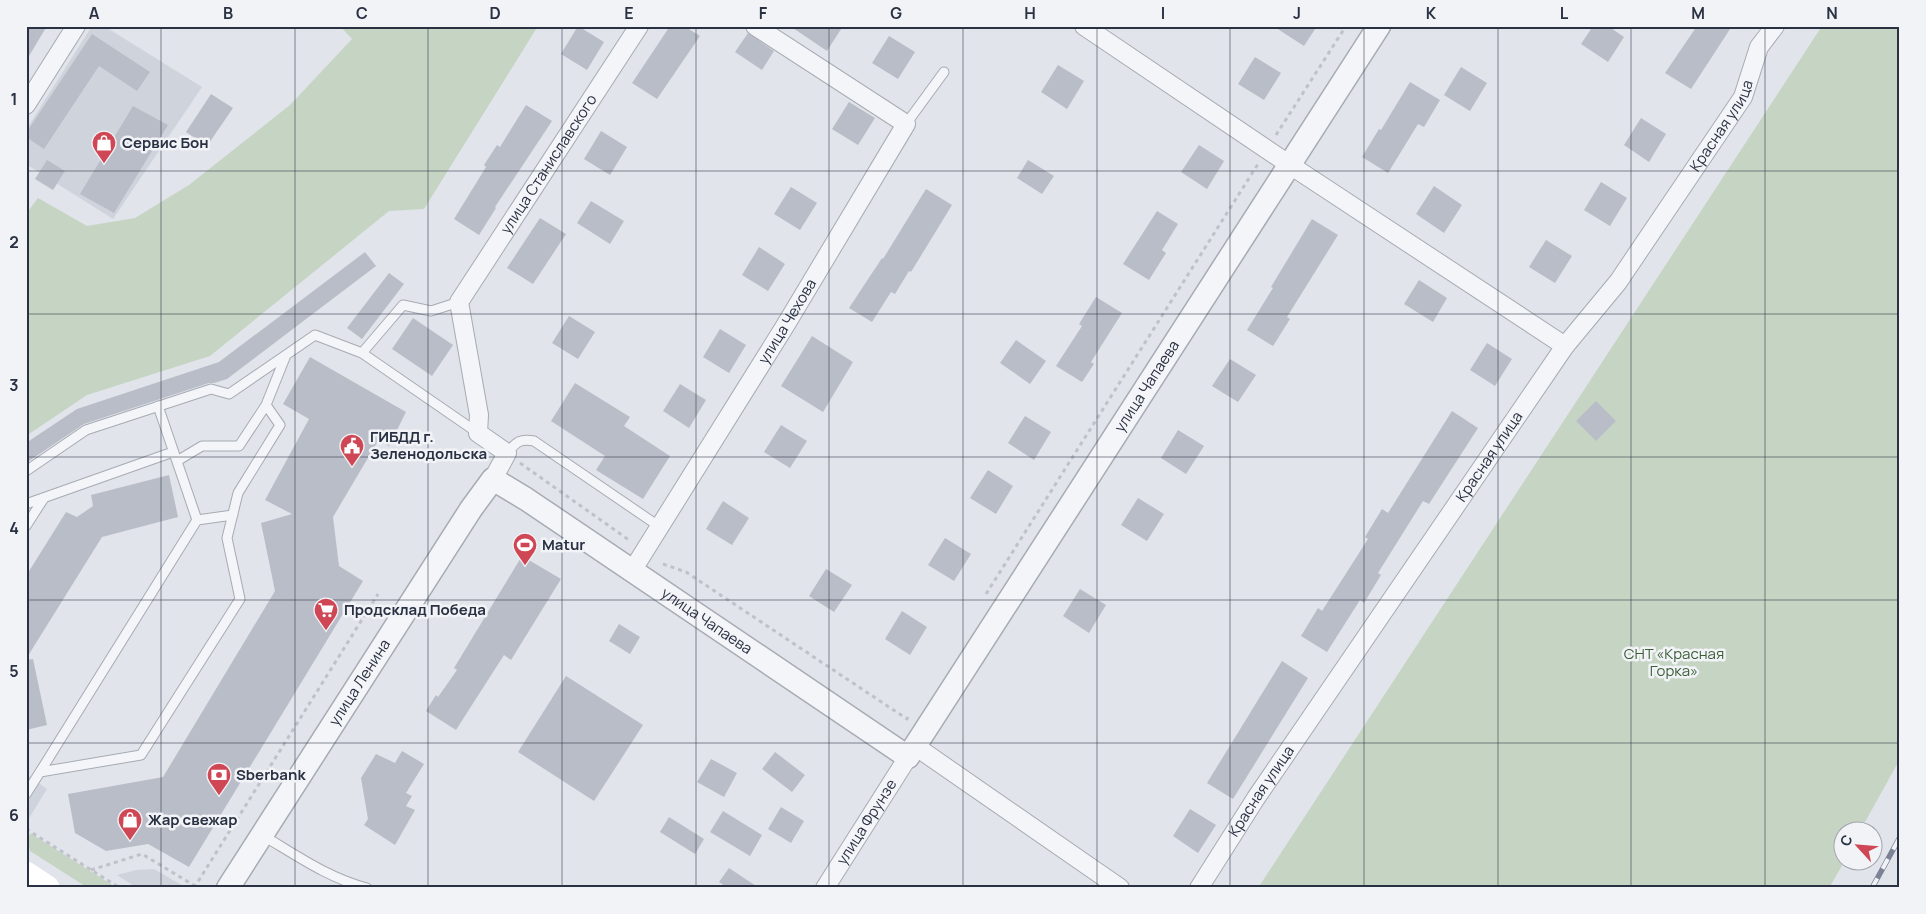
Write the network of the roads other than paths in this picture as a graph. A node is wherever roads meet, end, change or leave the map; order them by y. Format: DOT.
graph roads {
  1 [pos="76,26"];
  2 [pos="640,26"];
  3 [pos="755,26"];
  4 [pos="1084,26"];
  5 [pos="1379,26"];
  6 [pos="1775,26"];
  7 [pos="944,72"];
  8 [pos="26,105"];
  9 [pos="906,124"];
  10 [pos="1290,165"];
  11 [pos="459,302"];
  12 [pos="1564,346"];
  13 [pos="362,354"];
  14 [pos="286,355"];
  15 [pos="266,405"];
  16 [pos="158,406"];
  17 [pos="478,433"];
  18 [pos="507,453"];
  19 [pos="175,456"];
  20 [pos="26,471"];
  21 [pos="493,478"];
  22 [pos="44,498"];
  23 [pos="26,504"];
  24 [pos="232,515"];
  25 [pos="197,520"];
  26 [pos="26,526"];
  27 [pos="660,527"];
  28 [pos="632,571"];
  29 [pos="911,751"];
  30 [pos="40,772"];
  31 [pos="26,794"];
  32 [pos="261,835"];
  33 [pos="26,874"];
  34 [pos="47,888"];
  35 [pos="228,888"];
  36 [pos="367,888"];
  37 [pos="825,888"];
  38 [pos="1120,888"];
  39 [pos="1199,888"];
  1 -- 8 [label="street"];
  2 -- 11 [label="street, улица Станиславского"];
  3 -- 9 [label="street"];
  4 -- 10 [label="street"];
  5 -- 10 [label="street, улица Чапаева"];
  6 -- 12 [label="street, Красная улица"];
  7 -- 9 [label="lane, улица Чехова"];
  9 -- 27 [label="street, улица Чехова"];
  10 -- 12 [label="street"];
  10 -- 29 [label="street, улица Чапаева"];
  11 -- 13 [label="lane"];
  11 -- 17 [label="street"];
  12 -- 39 [label="street, Красная улица"];
  13 -- 14 [label="lane"];
  13 -- 17 [label="lane"];
  14 -- 15 [label="lane"];
  14 -- 16 [label="lane"];
  15 -- 19 [label="lane"];
  15 -- 24 [label="lane"];
  16 -- 19 [label="lane"];
  16 -- 20 [label="lane"];
  17 -- 18 [label="street"];
  18 -- 21 [label="street"];
  18 -- 27 [label="lane"];
  19 -- 22 [label="lane"];
  19 -- 25 [label="lane"];
  21 -- 28 [label="street, улица Чапаева"];
  21 -- 32 [label="street, улица Ленина"];
  22 -- 23 [label="lane"];
  22 -- 26 [label="lane"];
  24 -- 25 [label="lane"];
  24 -- 30 [label="lane"];
  25 -- 30 [label="lane"];
  27 -- 28 [label="street, улица Чехова"];
  28 -- 29 [label="street, улица Чапаева"];
  29 -- 37 [label="street, улица Фрунзе"];
  29 -- 38 [label="street, улица Чапаева"];
  30 -- 31 [label="lane"];
  32 -- 35 [label="street, улица Ленина"];
  32 -- 36 [label="lane"];
  33 -- 34 [label="main road"];
}
